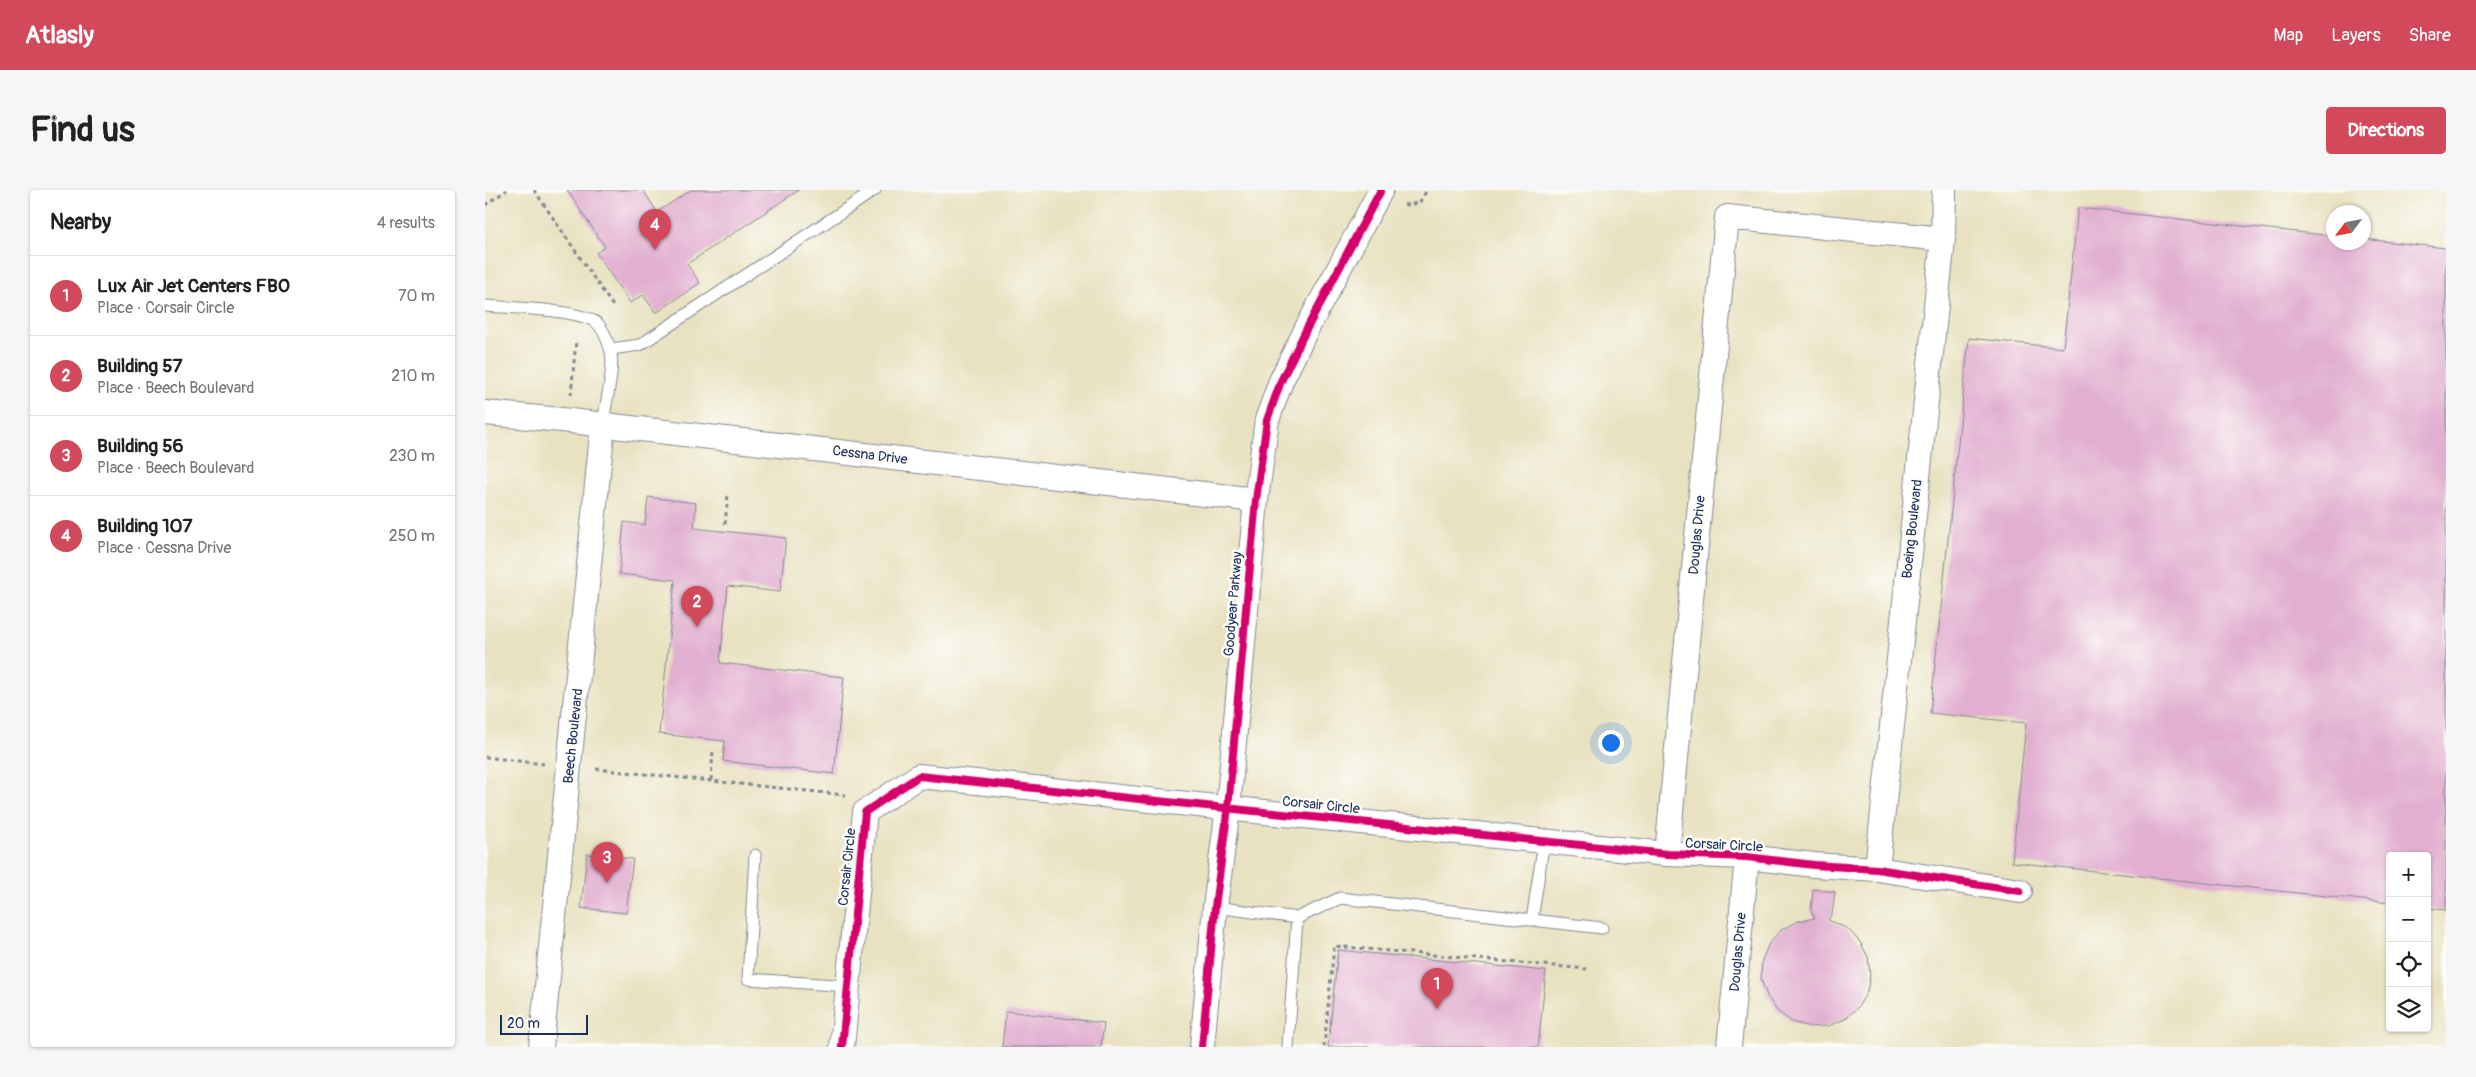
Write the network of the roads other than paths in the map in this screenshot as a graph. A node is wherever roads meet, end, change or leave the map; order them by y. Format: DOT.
graph roads {
  1 [pos="875,190"];
  2 [pos="1381,190"];
  3 [pos="1944,190"];
  4 [pos="1943,239"];
  5 [pos="485,306"];
  6 [pos="611,349"];
  7 [pos="485,413"];
  8 [pos="603,424"];
  9 [pos="1255,500"];
  10 [pos="1228,808"];
  11 [pos="1544,841"];
  12 [pos="1667,854"];
  13 [pos="755,855"];
  14 [pos="1747,857"];
  15 [pos="1877,868"];
  16 [pos="2020,892"];
  17 [pos="1215,906"];
  18 [pos="1297,918"];
  19 [pos="1532,920"];
  20 [pos="1601,928"];
  21 [pos="848,986"];
  22 [pos="541,1047"];
  23 [pos="842,1047"];
  24 [pos="1202,1047"];
  25 [pos="1287,1047"];
  26 [pos="1729,1047"];
  1 -- 6 [label="lane"];
  2 -- 9 [label="street, Goodyear Parkway"];
  3 -- 4 [label="street, Boeing Boulevard"];
  4 -- 12 [label="street, Douglas Drive"];
  4 -- 15 [label="street, Boeing Boulevard"];
  5 -- 6 [label="lane"];
  6 -- 8 [label="lane"];
  7 -- 8 [label="street, Cessna Drive"];
  8 -- 9 [label="street, Cessna Drive"];
  8 -- 22 [label="street, Beech Boulevard"];
  9 -- 10 [label="street, Goodyear Parkway"];
  10 -- 11 [label="street, Corsair Circle"];
  10 -- 17 [label="street, Goodyear Parkway"];
  10 -- 21 [label="street, Corsair Circle"];
  11 -- 12 [label="street, Corsair Circle"];
  11 -- 19 [label="lane"];
  12 -- 14 [label="street, Corsair Circle"];
  13 -- 21 [label="lane"];
  14 -- 15 [label="street, Corsair Circle"];
  14 -- 26 [label="street, Douglas Drive"];
  15 -- 16 [label="street, Corsair Circle"];
  17 -- 18 [label="lane"];
  17 -- 24 [label="street, Goodyear Parkway"];
  18 -- 19 [label="lane"];
  18 -- 25 [label="lane"];
  19 -- 20 [label="lane"];
  21 -- 23 [label="street, Corsair Circle"];
}
